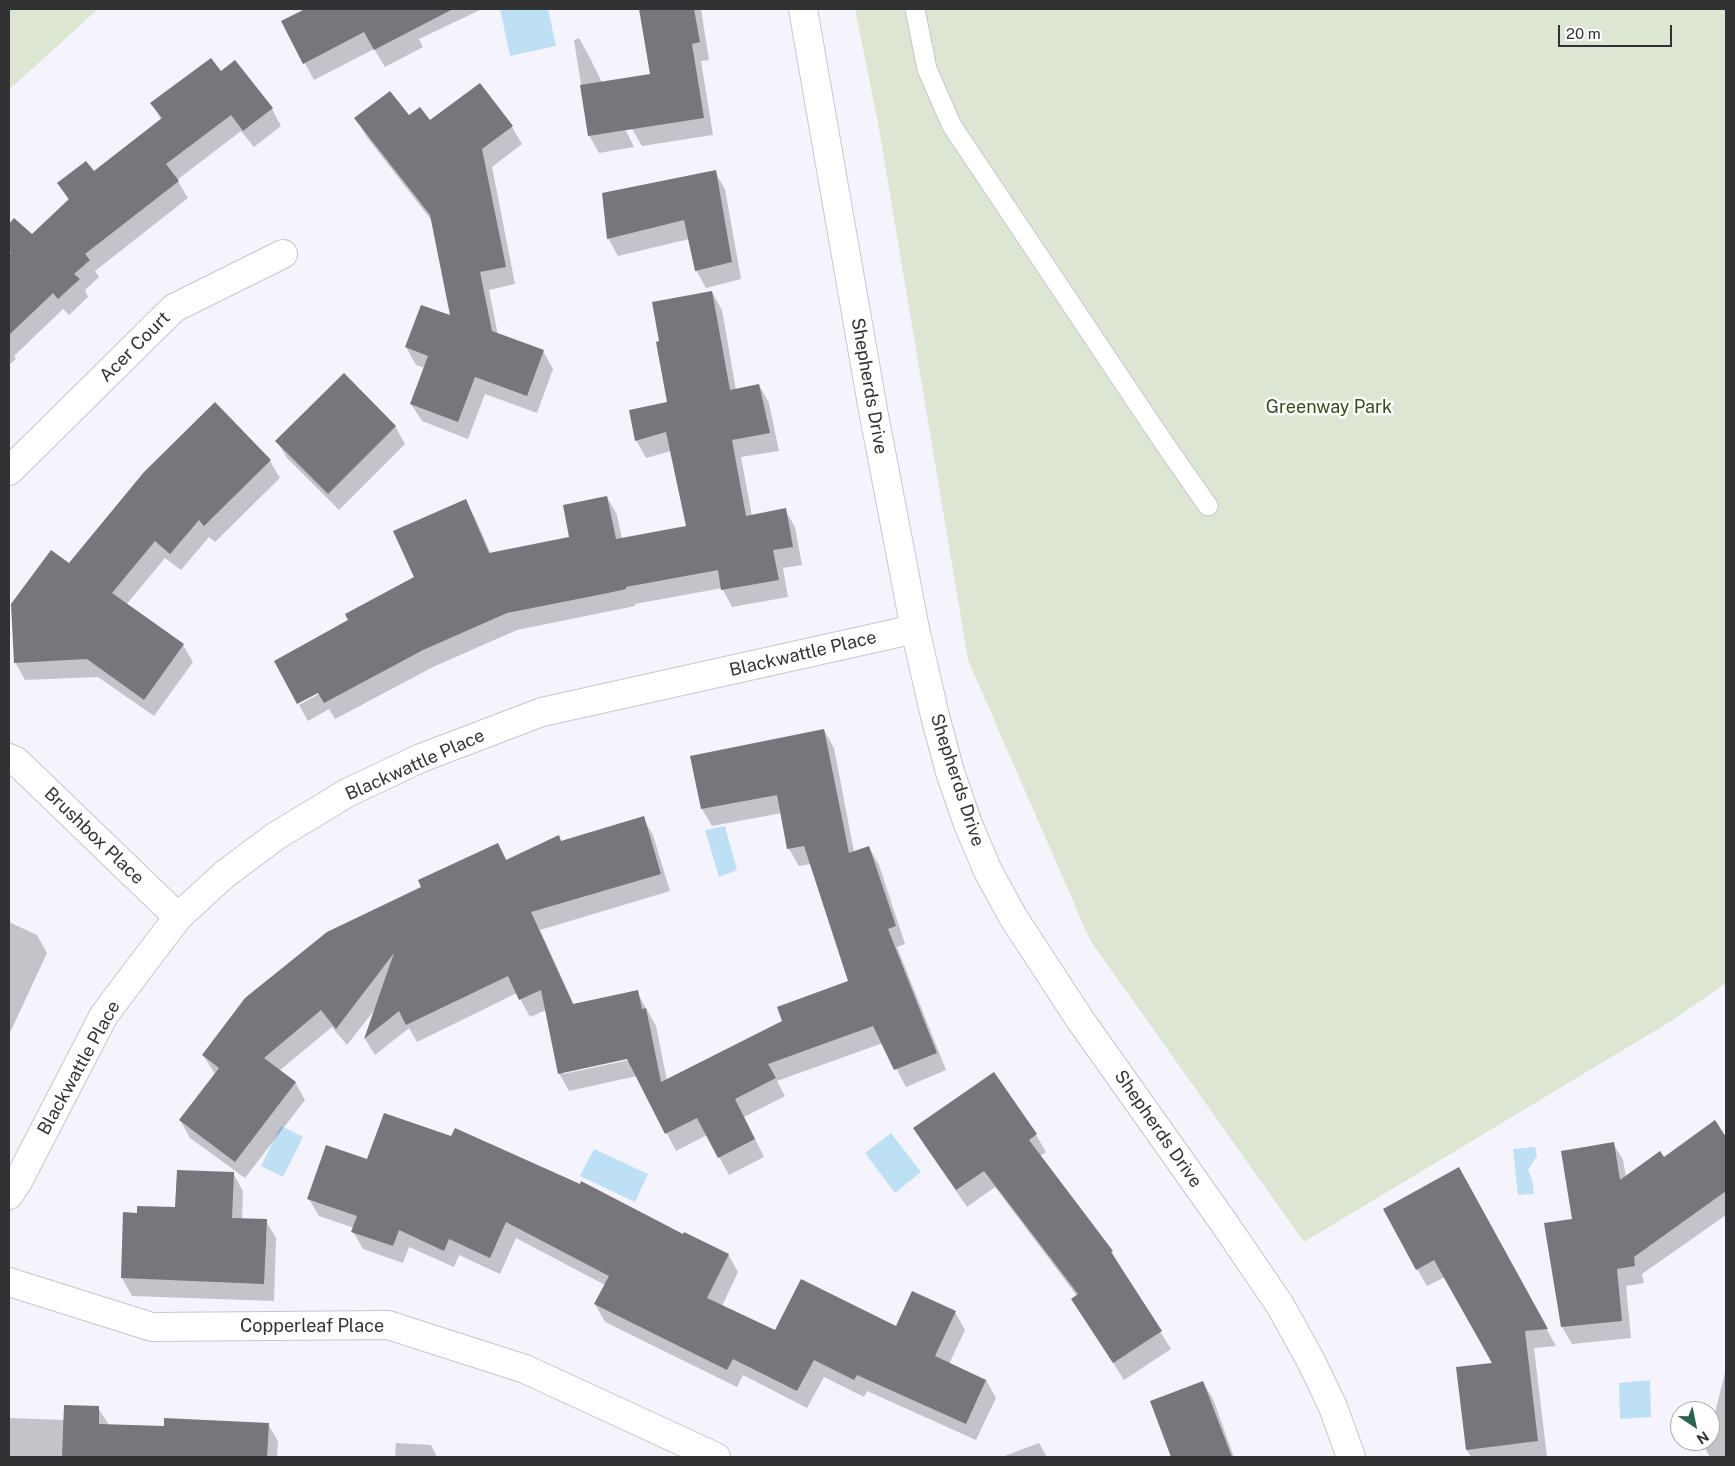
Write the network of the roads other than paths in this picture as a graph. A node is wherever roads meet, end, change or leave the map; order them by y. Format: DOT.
graph roads {
  1 [pos="803,9"];
  2 [pos="915,9"];
  3 [pos="283,254"];
  4 [pos="9,471"];
  5 [pos="1208,506"];
  6 [pos="915,629"];
  7 [pos="9,758"];
  8 [pos="178,917"];
  9 [pos="9,1195"];
  10 [pos="9,1282"];
  11 [pos="716,1457"];
  12 [pos="1351,1457"];
  1 -- 6 [label="street, Shepherds Drive"];
  2 -- 5 [label="lane"];
  3 -- 4 [label="street, Acer Court"];
  6 -- 8 [label="street, Blackwattle Place"];
  6 -- 12 [label="street, Shepherds Drive"];
  7 -- 8 [label="street, Brushbox Place"];
  8 -- 9 [label="street, Blackwattle Place"];
  10 -- 11 [label="street, Copperleaf Place"];
}
